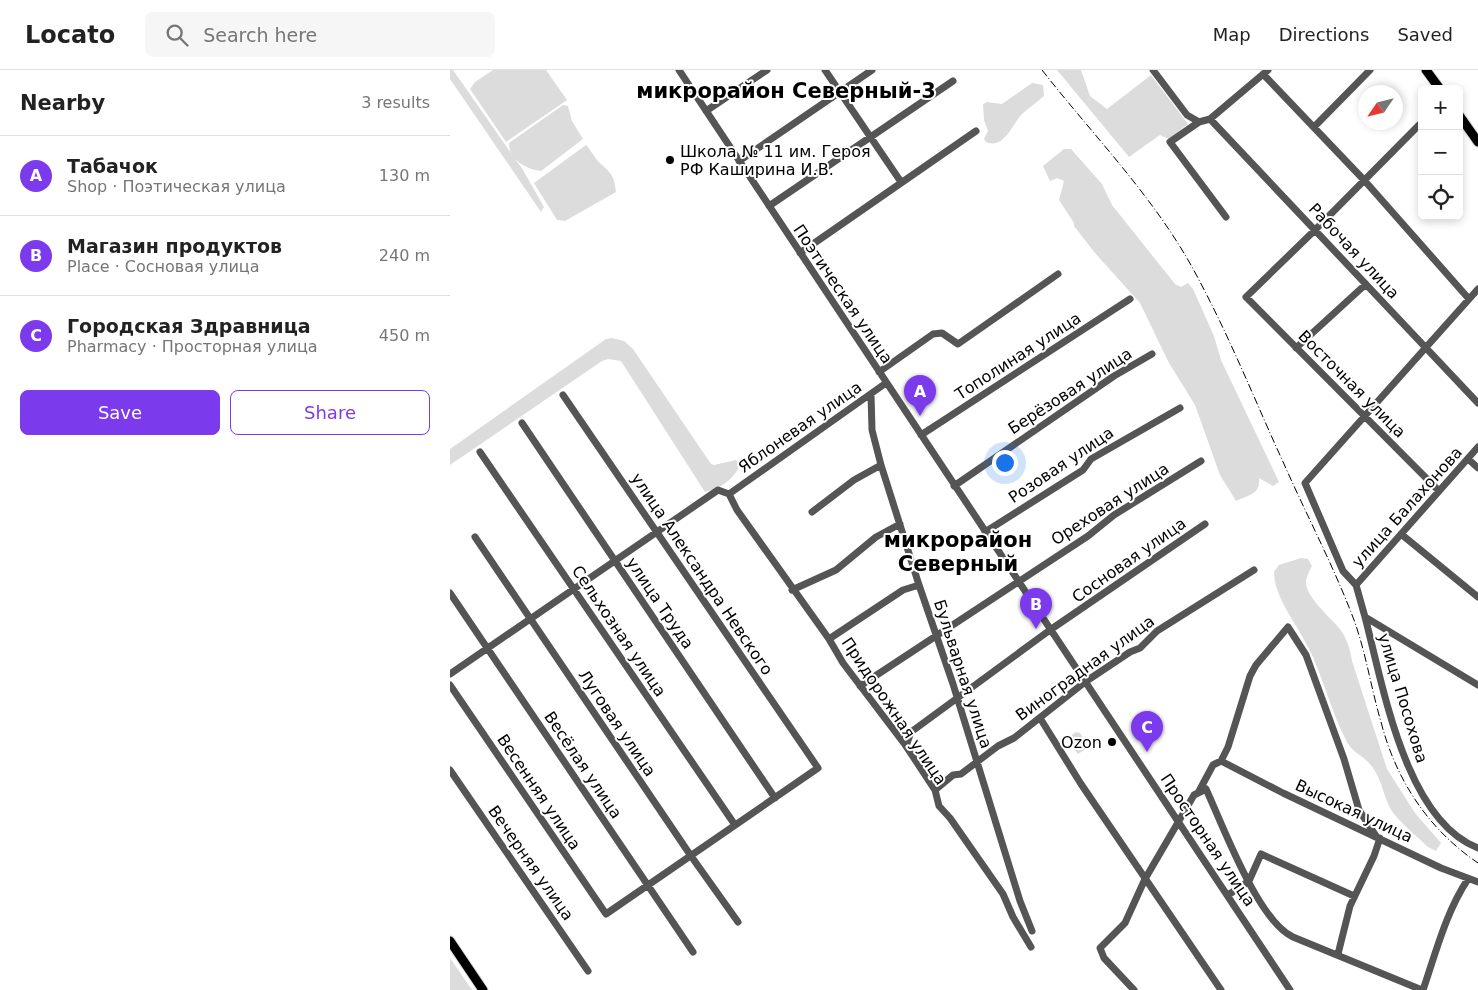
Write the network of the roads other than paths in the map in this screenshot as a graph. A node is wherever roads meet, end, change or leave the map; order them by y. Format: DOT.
graph roads {
  1 [pos="679,70"];
  2 [pos="767,70"];
  3 [pos="825,70"];
  4 [pos="872,70"];
  5 [pos="1153,70"];
  6 [pos="1370,70"];
  7 [pos="1426,70"];
  8 [pos="1265,72"];
  9 [pos="953,81"];
  10 [pos="1437,85"];
  11 [pos="840,92"];
  12 [pos="706,111"];
  13 [pos="1210,119"];
  14 [pos="1463,121"];
  15 [pos="1199,122"];
  16 [pos="1418,126"];
  17 [pos="1314,127"];
  18 [pos="976,131"];
  19 [pos="871,137"];
  20 [pos="1478,142"];
  21 [pos="739,161"];
  22 [pos="1364,180"];
  23 [pos="901,182"];
  24 [pos="769,206"];
  25 [pos="1226,217"];
  26 [pos="1315,230"];
  27 [pos="800,253"];
  28 [pos="1058,274"];
  29 [pos="1366,284"];
  30 [pos="1478,289"];
  31 [pos="1130,299"];
  32 [pos="1469,299"];
  33 [pos="1296,348"];
  34 [pos="1426,348"];
  35 [pos="1152,354"];
  36 [pos="879,372"];
  37 [pos="886,383"];
  38 [pos="871,394"];
  39 [pos="563,395"];
  40 [pos="1478,403"];
  41 [pos="1180,408"];
  42 [pos="1365,416"];
  43 [pos="522,423"];
  44 [pos="921,435"];
  45 [pos="1478,447"];
  46 [pos="480,452"];
  47 [pos="1468,459"];
  48 [pos="1201,461"];
  49 [pos="881,465"];
  50 [pos="1478,468"];
  51 [pos="954,486"];
  52 [pos="1439,491"];
  53 [pos="729,494"];
  54 [pos="812,512"];
  55 [pos="900,524"];
  56 [pos="1205,524"];
  57 [pos="657,532"];
  58 [pos="985,532"];
  59 [pos="1401,534"];
  60 [pos="475,538"];
  61 [pos="614,561"];
  62 [pos="1254,570"];
  63 [pos="1018,581"];
  64 [pos="919,585"];
  65 [pos="1356,585"];
  66 [pos="574,589"];
  67 [pos="792,590"];
  68 [pos="450,593"];
  69 [pos="1478,597"];
  70 [pos="1365,617"];
  71 [pos="530,619"];
  72 [pos="1050,630"];
  73 [pos="938,635"];
  74 [pos="828,639"];
  75 [pos="487,648"];
  76 [pos="450,674"];
  77 [pos="1085,682"];
  78 [pos="450,684"];
  79 [pos="1478,685"];
  80 [pos="860,686"];
  81 [pos="958,698"];
  82 [pos="1040,718"];
  83 [pos="906,746"];
  84 [pos="1221,761"];
  85 [pos="976,763"];
  86 [pos="450,770"];
  87 [pos="934,790"];
  88 [pos="1198,793"];
  89 [pos="775,798"];
  90 [pos="1180,820"];
  91 [pos="735,826"];
  92 [pos="1378,837"];
  93 [pos="1478,848"];
  94 [pos="690,856"];
  95 [pos="1145,879"];
  96 [pos="1468,879"];
  97 [pos="1248,881"];
  98 [pos="1478,882"];
  99 [pos="648,885"];
  100 [pos="1228,895"];
  101 [pos="1354,896"];
  102 [pos="738,922"];
  103 [pos="1032,931"];
  104 [pos="450,941"];
  105 [pos="1031,947"];
  106 [pos="693,952"];
  107 [pos="1338,954"];
  108 [pos="588,971"];
  109 [pos="483,990"];
  110 [pos="1134,990"];
  111 [pos="1221,990"];
  112 [pos="1290,990"];
  113 [pos="1423,990"];
  1 -- 12 [label="street, Поэтическая улица"];
  2 -- 12 [label="street"];
  3 -- 11 [label="street"];
  4 -- 11 [label="street"];
  5 -- 15 [label="street"];
  6 -- 17 [label="street"];
  7 -- 10 [label="main road"];
  8 -- 13 [label="street"];
  8 -- 17 [label="street"];
  9 -- 19 [label="street"];
  11 -- 19 [label="street"];
  11 -- 21 [label="street"];
  12 -- 21 [label="street, Поэтическая улица"];
  13 -- 15 [label="street"];
  13 -- 26 [label="street, Рабочая улица"];
  14 -- 20 [label="main road"];
  15 -- 25 [label="street"];
  16 -- 22 [label="street"];
  17 -- 22 [label="street"];
  18 -- 23 [label="street"];
  19 -- 23 [label="street"];
  19 -- 24 [label="street"];
  21 -- 24 [label="street, Поэтическая улица"];
  22 -- 26 [label="street"];
  22 -- 32 [label="street"];
  23 -- 27 [label="street"];
  24 -- 27 [label="street, Поэтическая улица"];
  26 -- 29 [label="street, Рабочая улица"];
  26 -- 33 [label="street, Восточная улица"];
  27 -- 36 [label="street, Поэтическая улица"];
  28 -- 36 [label="street, Яблоневая улица"];
  29 -- 33 [label="street"];
  29 -- 34 [label="street, Рабочая улица"];
  30 -- 32 [label="street"];
  31 -- 44 [label="street, Тополиная улица"];
  32 -- 34 [label="street"];
  33 -- 42 [label="street, Восточная улица"];
  34 -- 40 [label="street, Рабочая улица"];
  34 -- 42 [label="street"];
  35 -- 51 [label="street, Берёзовая улица"];
  36 -- 37 [label="street, Поэтическая улица"];
  37 -- 38 [label="street, Яблоневая улица"];
  37 -- 44 [label="street, Поэтическая улица"];
  38 -- 49 [label="street, Бульварная улица"];
  38 -- 53 [label="street, Яблоневая улица"];
  39 -- 57 [label="street, улица Александра Невского"];
  41 -- 58 [label="street, Розовая улица"];
  42 -- 52 [label="street, Восточная улица"];
  42 -- 65 [label="street"];
  43 -- 61 [label="street, улица Труда"];
  44 -- 51 [label="street, Поэтическая улица"];
  45 -- 47 [label="street, улица Балахонова"];
  46 -- 66 [label="street, Сельхозная улица"];
  47 -- 50 [label="street"];
  47 -- 52 [label="street, улица Балахонова"];
  48 -- 63 [label="street, Ореховая улица"];
  49 -- 54 [label="street"];
  49 -- 55 [label="street, Бульварная улица"];
  51 -- 58 [label="street, Поэтическая улица"];
  52 -- 59 [label="street, улица Балахонова"];
  53 -- 57 [label="street"];
  53 -- 67 [label="street, Придорожная улица"];
  55 -- 64 [label="street, Бульварная улица"];
  55 -- 67 [label="street"];
  56 -- 72 [label="street, Сосновая улица"];
  57 -- 61 [label="street"];
  57 -- 89 [label="street, улица Александра Невского"];
  58 -- 63 [label="street, Поэтическая улица"];
  59 -- 65 [label="street, улица Балахонова"];
  59 -- 69 [label="street"];
  60 -- 71 [label="street, Луговая улица"];
  61 -- 66 [label="street"];
  61 -- 89 [label="street, улица Труда"];
  62 -- 77 [label="street, Виноградная улица"];
  63 -- 72 [label="street, Поэтическая улица"];
  63 -- 73 [label="street, Ореховая улица"];
  64 -- 73 [label="street, Бульварная улица"];
  64 -- 74 [label="street"];
  65 -- 70 [label="street, улица Посохова"];
  66 -- 71 [label="street"];
  66 -- 91 [label="street, Сельхозная улица"];
  67 -- 74 [label="street, Придорожная улица"];
  68 -- 75 [label="street, Весёлая улица"];
  70 -- 79 [label="street"];
  70 -- 93 [label="street, улица Посохова"];
  71 -- 75 [label="street"];
  71 -- 94 [label="street, Луговая улица"];
  72 -- 77 [label="street, Поэтическая улица"];
  72 -- 81 [label="street, Сосновая улица"];
  73 -- 80 [label="street, Ореховая улица"];
  73 -- 81 [label="street, Бульварная улица"];
  74 -- 80 [label="street, Придорожная улица"];
  75 -- 76 [label="street"];
  75 -- 99 [label="street, Весёлая улица"];
  77 -- 82 [label="street, Виноградная улица"];
  77 -- 90 [label="street, Просторная улица"];
  78 -- 99 [label="street, Весенняя улица"];
  80 -- 83 [label="street, Придорожная улица"];
  81 -- 83 [label="street, Сосновая улица"];
  81 -- 85 [label="street, Бульварная улица"];
  82 -- 85 [label="street, Виноградная улица"];
  82 -- 95 [label="street"];
  83 -- 87 [label="street, Придорожная улица"];
  84 -- 88 [label="street"];
  84 -- 92 [label="street, Высокая улица"];
  84 -- 92 [label="street"];
  85 -- 87 [label="street, Виноградная улица"];
  85 -- 103 [label="street, Бульварная улица"];
  86 -- 108 [label="street, Вечерняя улица"];
  87 -- 105 [label="street, Придорожная улица"];
  88 -- 90 [label="street"];
  88 -- 97 [label="street"];
  89 -- 91 [label="street"];
  90 -- 95 [label="street"];
  90 -- 100 [label="street, Просторная улица"];
  91 -- 94 [label="street"];
  92 -- 96 [label="street, Высокая улица"];
  92 -- 101 [label="street"];
  94 -- 99 [label="street"];
  94 -- 102 [label="street, Луговая улица"];
  95 -- 110 [label="street"];
  95 -- 111 [label="street"];
  96 -- 98 [label="street, Высокая улица"];
  96 -- 113 [label="street"];
  97 -- 100 [label="street"];
  97 -- 101 [label="street"];
  97 -- 107 [label="street"];
  99 -- 106 [label="street, Весёлая улица"];
  100 -- 112 [label="street, Просторная улица"];
  101 -- 107 [label="street"];
  104 -- 109 [label="main road"];
  107 -- 113 [label="street"];
}
